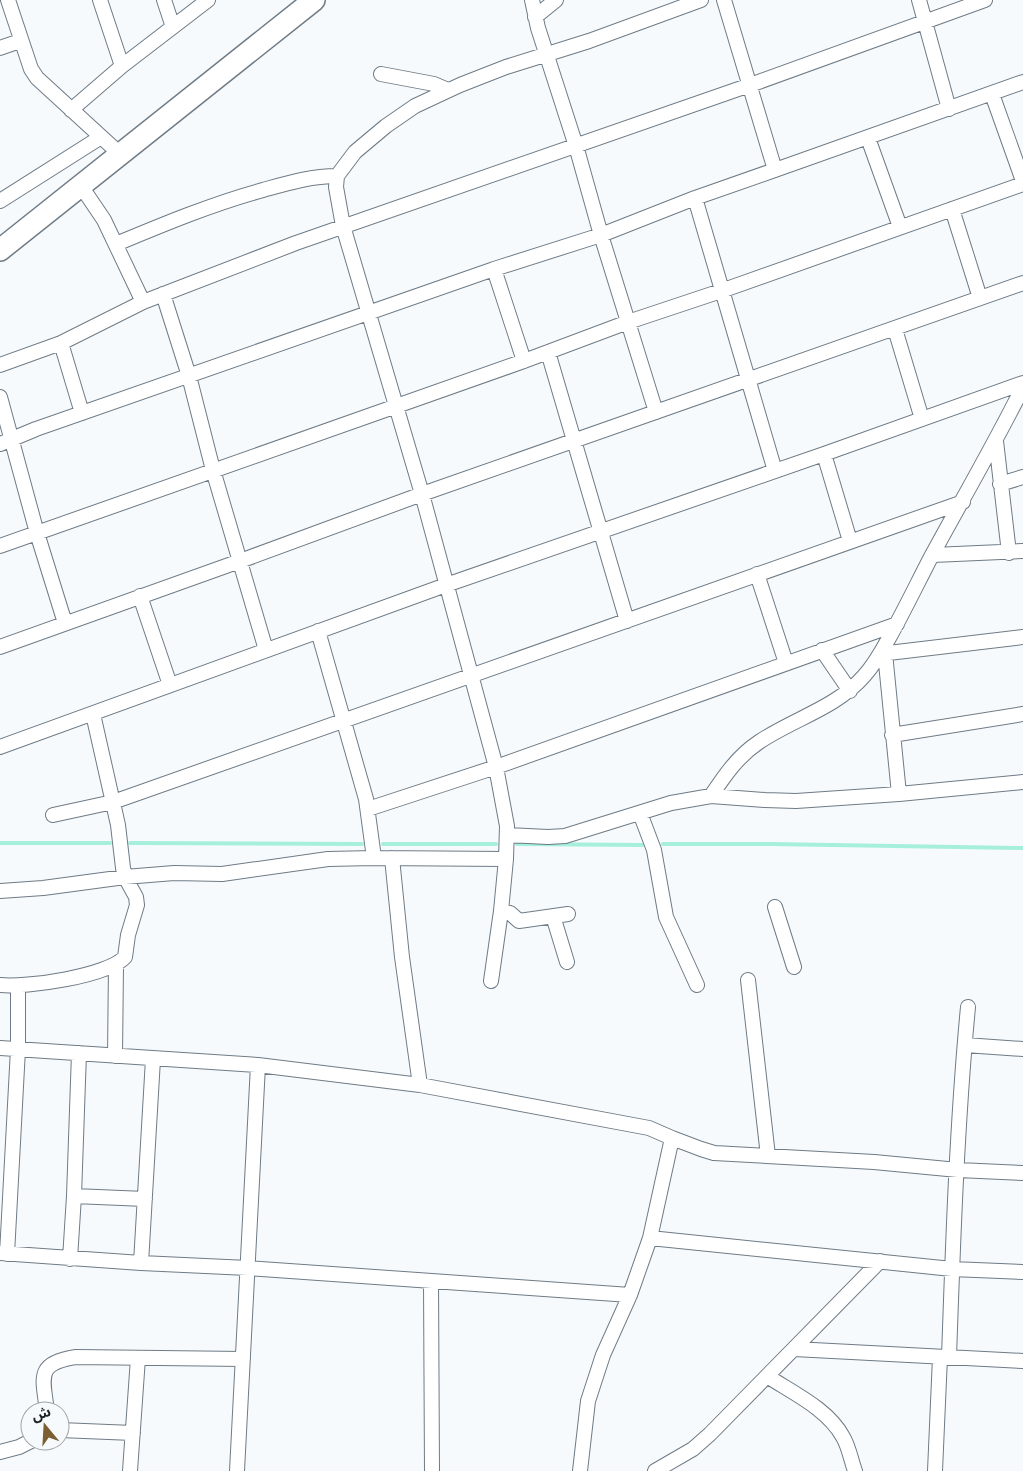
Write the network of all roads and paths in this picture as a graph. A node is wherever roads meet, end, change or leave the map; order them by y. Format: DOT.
graph roads {
  1 [pos="8,0"];
  2 [pos="100,0"];
  3 [pos="164,0"];
  4 [pos="208,0"];
  5 [pos="314,0"];
  6 [pos="532,0"];
  7 [pos="556,0"];
  8 [pos="701,0"];
  9 [pos="724,0"];
  10 [pos="919,0"];
  11 [pos="984,0"];
  12 [pos="535,17"];
  13 [pos="925,21"];
  14 [pos="173,27"];
  15 [pos="20,41"];
  16 [pos="0,48"];
  17 [pos="546,54"];
  18 [pos="122,66"];
  19 [pos="381,74"];
  20 [pos="1023,82"];
  21 [pos="750,85"];
  22 [pos="448,90"];
  23 [pos="992,94"];
  24 [pos="949,109"];
  25 [pos="71,110"];
  26 [pos="101,137"];
  27 [pos="868,138"];
  28 [pos="576,146"];
  29 [pos="121,155"];
  30 [pos="775,170"];
  31 [pos="338,176"];
  32 [pos="1023,182"];
  33 [pos="81,186"];
  34 [pos="695,198"];
  35 [pos="0,201"];
  36 [pos="952,209"];
  37 [pos="344,226"];
  38 [pos="900,227"];
  39 [pos="601,235"];
  40 [pos="116,244"];
  41 [pos="0,250"];
  42 [pos="494,269"];
  43 [pos="1023,283"];
  44 [pos="721,291"];
  45 [pos="163,294"];
  46 [pos="980,298"];
  47 [pos="143,302"];
  48 [pos="369,313"];
  49 [pos="628,322"];
  50 [pos="895,328"];
  51 [pos="61,343"];
  52 [pos="548,352"];
  53 [pos="524,361"];
  54 [pos="0,365"];
  55 [pos="189,376"];
  56 [pos="748,380"];
  57 [pos="1023,383"];
  58 [pos="1023,387"];
  59 [pos="0,397"];
  60 [pos="396,406"];
  61 [pos="656,412"];
  62 [pos="82,413"];
  63 [pos="922,419"];
  64 [pos="996,441"];
  65 [pos="5,442"];
  66 [pos="573,442"];
  67 [pos="824,454"];
  68 [pos="213,470"];
  69 [pos="775,471"];
  70 [pos="1023,477"];
  71 [pos="1000,484"];
  72 [pos="422,494"];
  73 [pos="963,502"];
  74 [pos="600,531"];
  75 [pos="37,533"];
  76 [pos="850,541"];
  77 [pos="0,546"];
  78 [pos="1016,552"];
  79 [pos="933,555"];
  80 [pos="240,561"];
  81 [pos="757,574"];
  82 [pos="446,585"];
  83 [pos="140,596"];
  84 [pos="627,621"];
  85 [pos="65,623"];
  86 [pos="897,624"];
  87 [pos="318,631"];
  88 [pos="1023,637"];
  89 [pos="0,647"];
  90 [pos="266,650"];
  91 [pos="822,650"];
  92 [pos="883,654"];
  93 [pos="786,663"];
  94 [pos="472,675"];
  95 [pos="170,685"];
  96 [pos="850,691"];
  97 [pos="93,714"];
  98 [pos="1023,714"];
  99 [pos="343,720"];
  100 [pos="892,735"];
  101 [pos="0,747"];
  102 [pos="496,767"];
  103 [pos="1023,782"];
  104 [pos="899,794"];
  105 [pos="711,796"];
  106 [pos="113,802"];
  107 [pos="368,809"];
  108 [pos="640,813"];
  109 [pos="53,815"];
  110 [pos="507,835"];
  111 [pos="374,858"];
  112 [pos="392,858"];
  113 [pos="506,859"];
  114 [pos="125,877"];
  115 [pos="0,891"];
  116 [pos="775,907"];
  117 [pos="501,911"];
  118 [pos="568,914"];
  119 [pos="554,916"];
  120 [pos="567,962"];
  121 [pos="116,965"];
  122 [pos="794,967"];
  123 [pos="748,980"];
  124 [pos="491,981"];
  125 [pos="0,985"];
  126 [pos="18,986"];
  127 [pos="697,986"];
  128 [pos="968,1006"];
  129 [pos="964,1045"];
  130 [pos="0,1048"];
  131 [pos="18,1049"];
  132 [pos="1023,1049"];
  133 [pos="79,1053"];
  134 [pos="115,1056"];
  135 [pos="154,1059"];
  136 [pos="258,1065"];
  137 [pos="420,1085"];
  138 [pos="672,1138"];
  139 [pos="768,1156"];
  140 [pos="958,1170"];
  141 [pos="1023,1173"];
  142 [pos="74,1196"];
  143 [pos="145,1199"];
  144 [pos="650,1238"];
  145 [pos="3,1254"];
  146 [pos="70,1258"];
  147 [pos="880,1261"];
  148 [pos="141,1263"];
  149 [pos="248,1268"];
  150 [pos="952,1269"];
  151 [pos="1023,1272"];
  152 [pos="431,1281"];
  153 [pos="630,1295"];
  154 [pos="794,1349"];
  155 [pos="945,1357"];
  156 [pos="138,1358"];
  157 [pos="243,1359"];
  158 [pos="1023,1362"];
  159 [pos="767,1376"];
  160 [pos="46,1401"];
  161 [pos="70,1430"];
  162 [pos="133,1432"];
  163 [pos="20,1446"];
  164 [pos="0,1452"];
  165 [pos="130,1471"];
  166 [pos="237,1471"];
  167 [pos="432,1471"];
  168 [pos="580,1471"];
  169 [pos="655,1471"];
  170 [pos="855,1471"];
  171 [pos="935,1471"];
  1 -- 15 [label="street"];
  2 -- 18 [label="street"];
  3 -- 14 [label="street"];
  4 -- 14 [label="street"];
  5 -- 29 [label="highway"];
  6 -- 12 [label="street"];
  7 -- 12 [label="street"];
  8 -- 17 [label="street"];
  9 -- 21 [label="street"];
  10 -- 13 [label="street"];
  11 -- 13 [label="street"];
  12 -- 17 [label="street"];
  13 -- 21 [label="street"];
  13 -- 24 [label="street"];
  14 -- 18 [label="street"];
  15 -- 16 [label="street"];
  15 -- 25 [label="street"];
  17 -- 22 [label="street"];
  17 -- 28 [label="street"];
  18 -- 25 [label="street"];
  19 -- 22 [label="street"];
  20 -- 23 [label="street"];
  21 -- 28 [label="street"];
  21 -- 30 [label="street"];
  22 -- 31 [label="street"];
  23 -- 24 [label="street"];
  23 -- 32 [label="street"];
  24 -- 27 [label="street"];
  25 -- 26 [label="street"];
  26 -- 29 [label="street"];
  26 -- 35 [label="street"];
  27 -- 30 [label="street"];
  27 -- 38 [label="street"];
  28 -- 37 [label="street"];
  28 -- 39 [label="street"];
  29 -- 33 [label="highway"];
  30 -- 34 [label="street"];
  31 -- 37 [label="street"];
  31 -- 40 [label="street"];
  32 -- 36 [label="street"];
  33 -- 40 [label="street"];
  33 -- 41 [label="highway"];
  34 -- 39 [label="street"];
  34 -- 44 [label="street"];
  36 -- 38 [label="street"];
  36 -- 46 [label="street"];
  37 -- 45 [label="street"];
  37 -- 48 [label="street"];
  38 -- 44 [label="street"];
  39 -- 42 [label="street"];
  39 -- 49 [label="street"];
  40 -- 47 [label="street"];
  42 -- 48 [label="street"];
  42 -- 53 [label="street"];
  43 -- 46 [label="street"];
  44 -- 49 [label="street"];
  44 -- 56 [label="street"];
  45 -- 47 [label="street"];
  45 -- 55 [label="street"];
  46 -- 50 [label="street"];
  47 -- 51 [label="street"];
  48 -- 55 [label="street"];
  48 -- 60 [label="street"];
  49 -- 52 [label="street"];
  49 -- 61 [label="street"];
  50 -- 56 [label="street"];
  50 -- 63 [label="street"];
  51 -- 54 [label="street"];
  51 -- 62 [label="street"];
  52 -- 53 [label="street"];
  52 -- 66 [label="street"];
  53 -- 60 [label="street"];
  55 -- 62 [label="street"];
  55 -- 68 [label="street"];
  56 -- 61 [label="street"];
  56 -- 69 [label="street"];
  57 -- 63 [label="street"];
  58 -- 64 [label="street"];
  59 -- 65 [label="street"];
  60 -- 68 [label="street"];
  60 -- 72 [label="street"];
  61 -- 66 [label="street"];
  62 -- 65 [label="street"];
  63 -- 67 [label="street"];
  64 -- 71 [label="street"];
  64 -- 73 [label="street"];
  65 -- 75 [label="street"];
  66 -- 72 [label="street"];
  66 -- 74 [label="street"];
  67 -- 69 [label="street"];
  67 -- 76 [label="street"];
  68 -- 75 [label="street"];
  68 -- 80 [label="street"];
  69 -- 74 [label="street"];
  70 -- 71 [label="street"];
  71 -- 78 [label="street"];
  72 -- 80 [label="street"];
  72 -- 82 [label="street"];
  73 -- 76 [label="street"];
  73 -- 79 [label="street"];
  74 -- 82 [label="street"];
  74 -- 84 [label="street"];
  75 -- 77 [label="street"];
  75 -- 85 [label="street"];
  76 -- 81 [label="street"];
  78 -- 79 [label="street"];
  79 -- 86 [label="street"];
  80 -- 83 [label="street"];
  80 -- 90 [label="street"];
  81 -- 84 [label="street"];
  81 -- 93 [label="street"];
  82 -- 87 [label="street"];
  82 -- 94 [label="street"];
  83 -- 85 [label="street"];
  83 -- 95 [label="street"];
  84 -- 94 [label="street"];
  85 -- 89 [label="street"];
  86 -- 91 [label="street"];
  86 -- 92 [label="street"];
  87 -- 90 [label="street"];
  87 -- 99 [label="street"];
  88 -- 92 [label="street"];
  90 -- 95 [label="street"];
  91 -- 93 [label="street"];
  91 -- 96 [label="street"];
  92 -- 96 [label="street"];
  92 -- 100 [label="street"];
  93 -- 102 [label="street"];
  94 -- 99 [label="street"];
  94 -- 102 [label="street"];
  95 -- 97 [label="street"];
  96 -- 105 [label="street"];
  97 -- 101 [label="street"];
  97 -- 106 [label="street"];
  98 -- 100 [label="street"];
  99 -- 106 [label="street"];
  99 -- 107 [label="street"];
  100 -- 104 [label="street"];
  102 -- 107 [label="street"];
  102 -- 110 [label="street"];
  103 -- 104 [label="street"];
  104 -- 105 [label="street"];
  105 -- 108 [label="street"];
  106 -- 109 [label="street"];
  106 -- 114 [label="street"];
  107 -- 111 [label="street"];
  108 -- 110 [label="street"];
  108 -- 127 [label="street"];
  110 -- 113 [label="street"];
  111 -- 112 [label="street"];
  111 -- 114 [label="street"];
  112 -- 113 [label="street"];
  112 -- 137 [label="street"];
  113 -- 117 [label="street"];
  114 -- 115 [label="street"];
  114 -- 121 [label="street"];
  116 -- 122 [label="street"];
  117 -- 119 [label="street"];
  117 -- 124 [label="street"];
  118 -- 119 [label="street"];
  119 -- 120 [label="street"];
  121 -- 126 [label="street"];
  121 -- 134 [label="street"];
  123 -- 139 [label="street"];
  125 -- 126 [label="street"];
  126 -- 131 [label="street"];
  128 -- 129 [label="street"];
  129 -- 132 [label="street"];
  129 -- 140 [label="street"];
  130 -- 131 [label="street"];
  131 -- 133 [label="street"];
  131 -- 145 [label="street"];
  133 -- 134 [label="street"];
  133 -- 142 [label="street"];
  134 -- 135 [label="street"];
  135 -- 136 [label="street"];
  135 -- 143 [label="street"];
  136 -- 137 [label="street"];
  136 -- 149 [label="street"];
  137 -- 138 [label="street"];
  138 -- 139 [label="street"];
  138 -- 144 [label="street"];
  139 -- 140 [label="street"];
  140 -- 141 [label="street"];
  140 -- 150 [label="street"];
  142 -- 143 [label="street"];
  142 -- 146 [label="street"];
  143 -- 148 [label="street"];
  144 -- 147 [label="street"];
  144 -- 153 [label="street"];
  145 -- 146 [label="street"];
  146 -- 148 [label="street"];
  147 -- 150 [label="street"];
  147 -- 154 [label="street"];
  148 -- 149 [label="street"];
  149 -- 152 [label="street"];
  149 -- 157 [label="street"];
  150 -- 151 [label="street"];
  150 -- 155 [label="street"];
  152 -- 153 [label="street"];
  152 -- 167 [label="street"];
  153 -- 168 [label="street"];
  154 -- 155 [label="street"];
  154 -- 159 [label="street"];
  155 -- 158 [label="street"];
  155 -- 171 [label="street"];
  156 -- 157 [label="street"];
  156 -- 160 [label="street"];
  156 -- 162 [label="street"];
  157 -- 166 [label="street"];
  159 -- 169 [label="street"];
  159 -- 170 [label="street"];
  161 -- 162 [label="street"];
  162 -- 165 [label="street"];
  163 -- 164 [label="street"];
}
